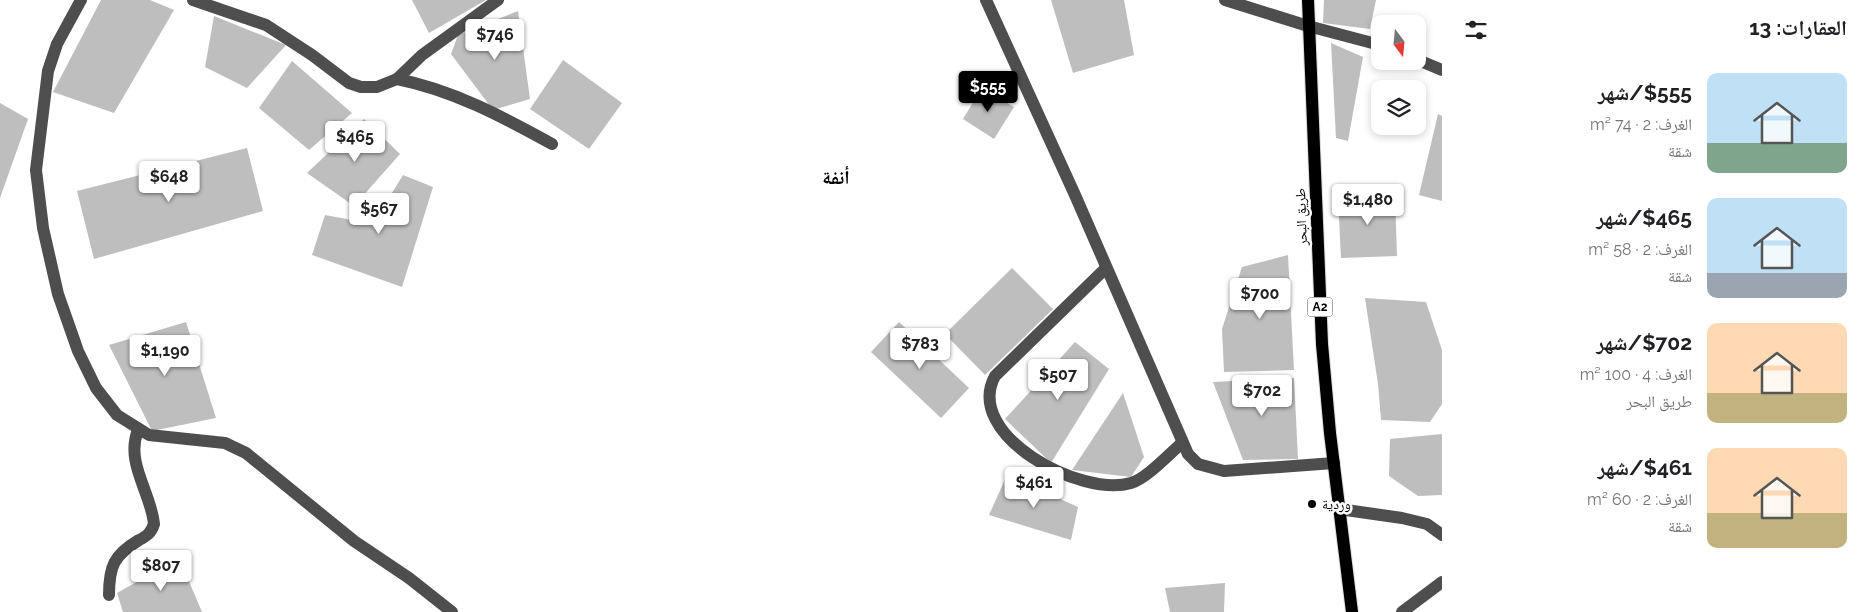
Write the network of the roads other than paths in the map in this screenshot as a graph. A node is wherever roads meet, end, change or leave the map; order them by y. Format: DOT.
graph roads {
  1 [pos="81,0"];
  2 [pos="193,0"];
  3 [pos="498,0"];
  4 [pos="986,0"];
  5 [pos="1225,0"];
  6 [pos="1308,0"];
  7 [pos="1308,26"];
  8 [pos="1371,43"];
  9 [pos="1426,63"];
  10 [pos="1442,70"];
  11 [pos="398,79"];
  12 [pos="552,144"];
  13 [pos="1106,268"];
  14 [pos="138,430"];
  15 [pos="1182,443"];
  16 [pos="1334,463"];
  17 [pos="1339,508"];
  18 [pos="1427,524"];
  19 [pos="1442,524"];
  20 [pos="1442,534"];
  21 [pos="1442,582"];
  22 [pos="109,595"];
  23 [pos="452,612"];
  24 [pos="1352,612"];
  25 [pos="1402,612"];
  1 -- 14 [label="street"];
  2 -- 11 [label="street"];
  3 -- 11 [label="street"];
  4 -- 13 [label="street"];
  5 -- 7 [label="street"];
  6 -- 7 [label="main road, طريق البحر / A2"];
  7 -- 8 [label="street"];
  7 -- 16 [label="main road, طريق البحر / A2"];
  9 -- 10 [label="street"];
  11 -- 12 [label="street"];
  13 -- 15 [label="street"];
  13 -- 15 [label="street"];
  14 -- 22 [label="street"];
  14 -- 23 [label="street"];
  15 -- 16 [label="street"];
  16 -- 17 [label="main road, طريق البحر / A2"];
  17 -- 18 [label="street"];
  17 -- 24 [label="main road, طريق البحر / A2"];
  18 -- 19 [label="street"];
  18 -- 20 [label="street"];
  21 -- 25 [label="street"];
}
